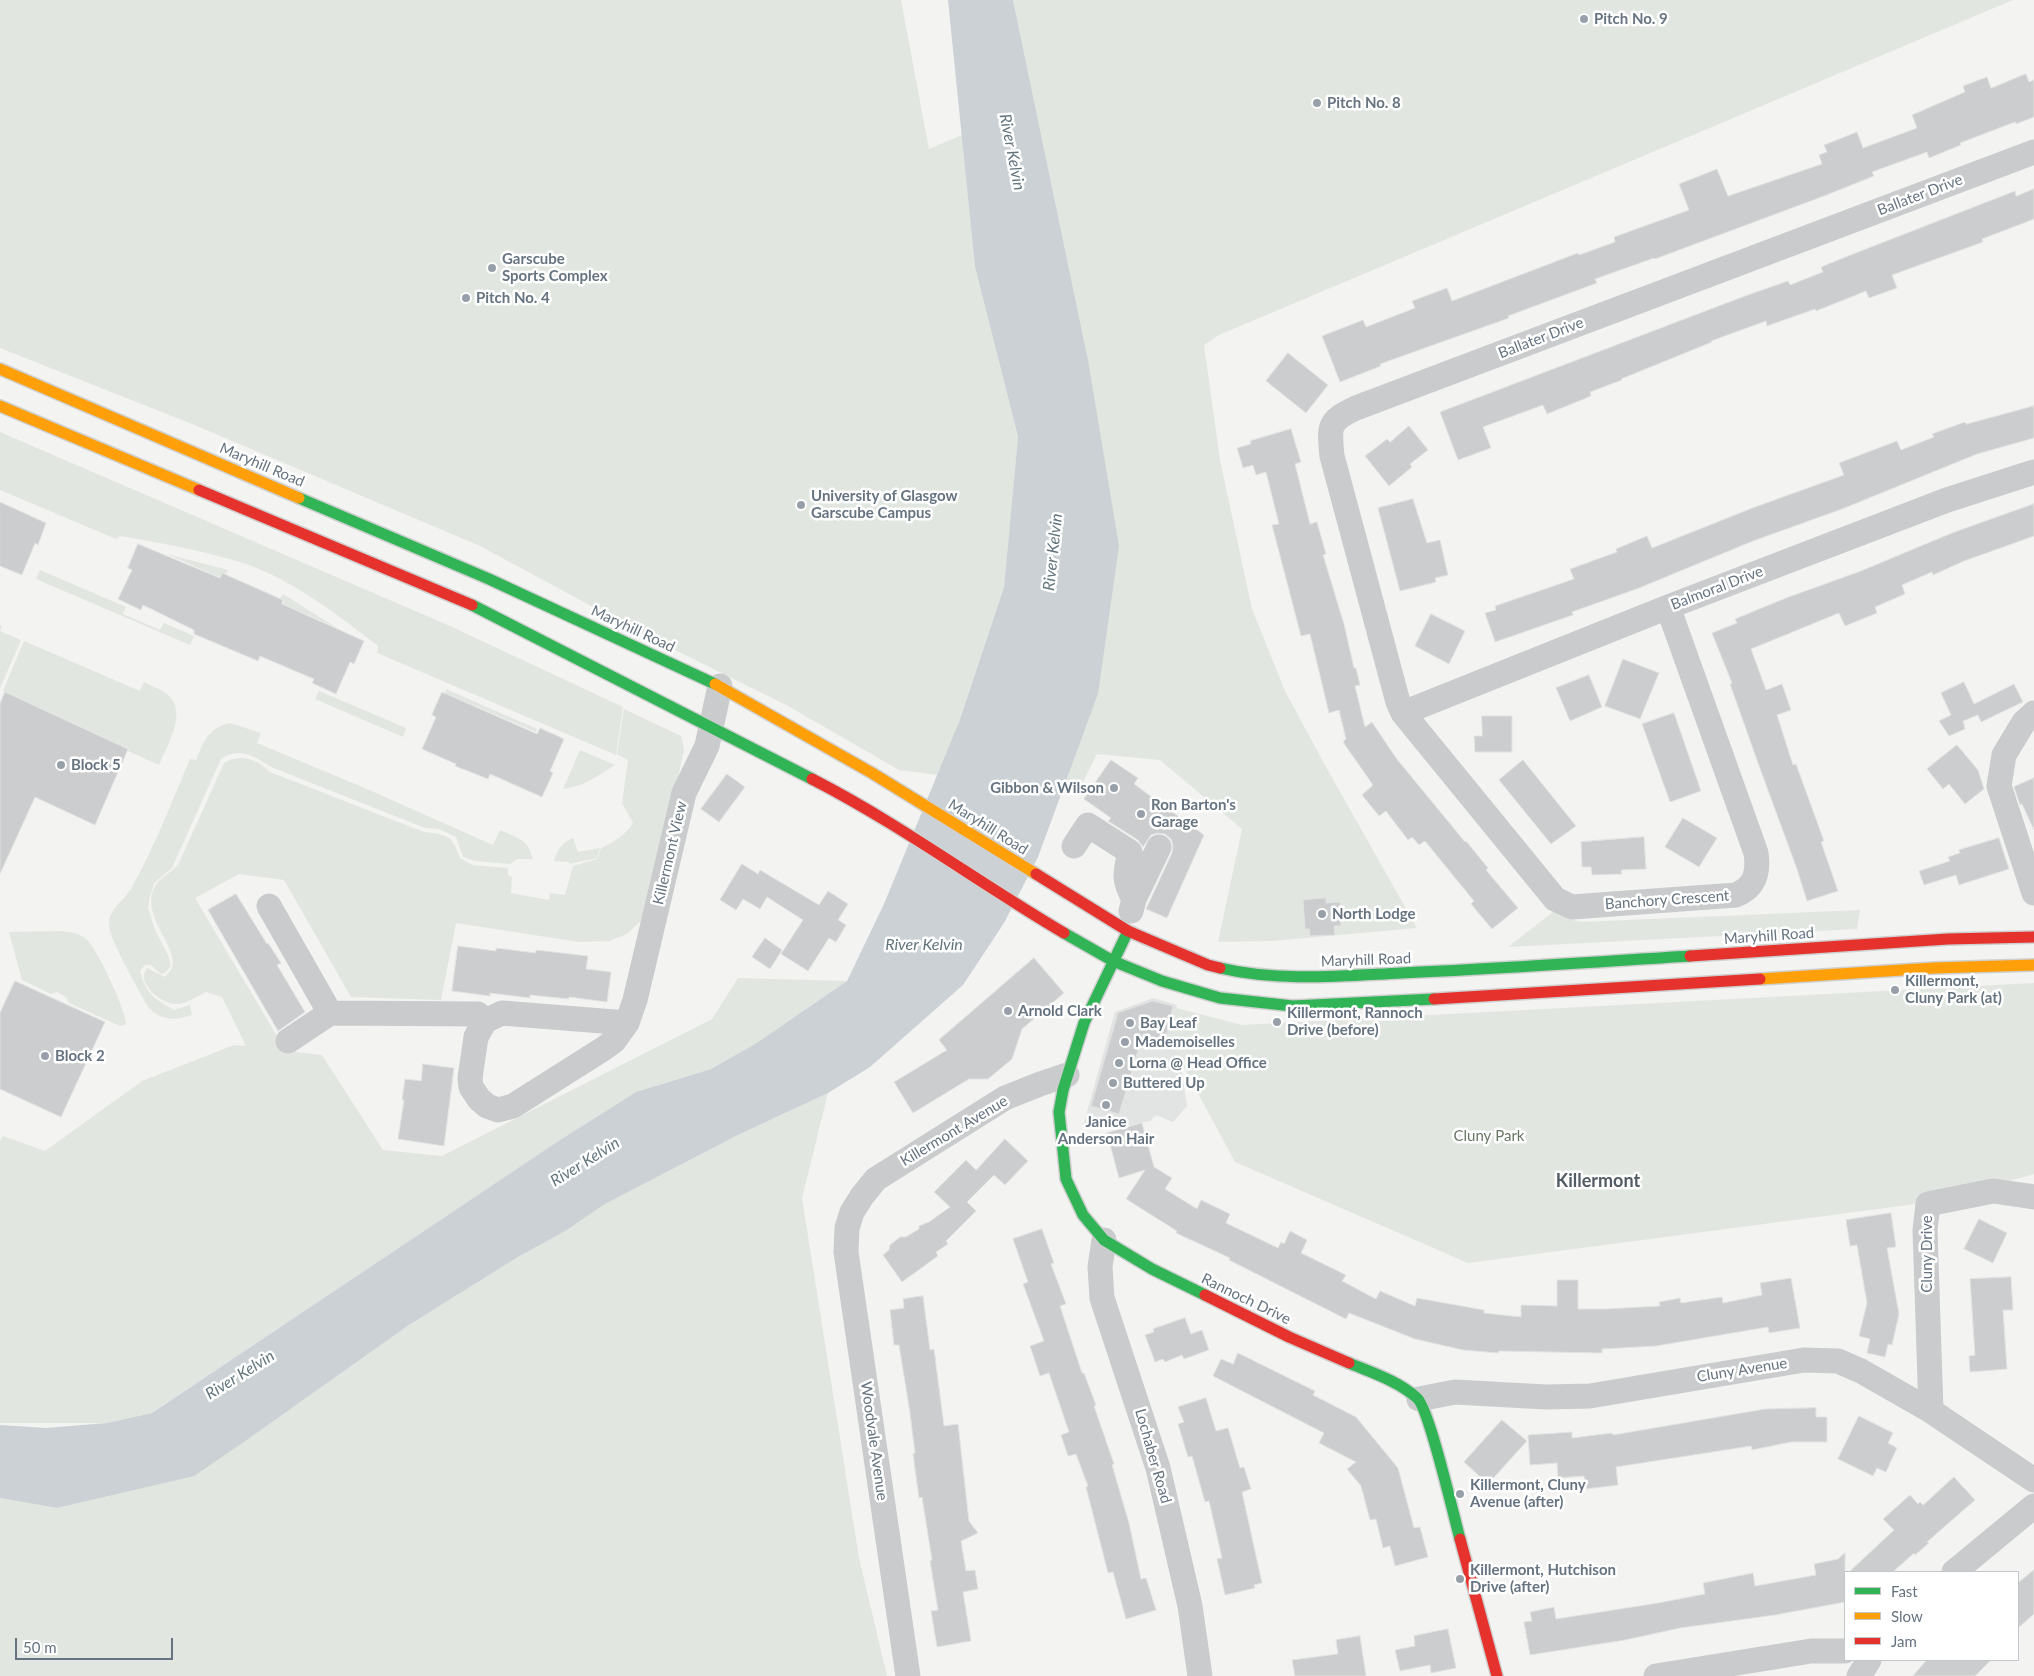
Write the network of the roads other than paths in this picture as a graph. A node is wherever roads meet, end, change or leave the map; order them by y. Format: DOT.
graph roads {
  1 [pos="2034,152"];
  2 [pos="0,369"];
  3 [pos="0,406"];
  4 [pos="2034,472"];
  5 [pos="1668,607"];
  6 [pos="720,686"];
  7 [pos="1403,713"];
  8 [pos="2034,713"];
  9 [pos="711,729"];
  10 [pos="1074,846"];
  11 [pos="1159,847"];
  12 [pos="2034,893"];
  13 [pos="1134,899"];
  14 [pos="268,906"];
  15 [pos="1128,931"];
  16 [pos="2034,937"];
  17 [pos="1113,961"];
  18 [pos="2034,965"];
  19 [pos="330,1013"];
  20 [pos="485,1021"];
  21 [pos="627,1023"];
  22 [pos="288,1041"];
  23 [pos="1067,1075"];
  24 [pos="2034,1197"];
  25 [pos="855,1207"];
  26 [pos="1104,1240"];
  27 [pos="1419,1399"];
  28 [pos="1931,1411"];
  29 [pos="2034,1480"];
  30 [pos="2034,1506"];
  31 [pos="1955,1571"];
  32 [pos="1844,1652"];
  33 [pos="1868,1661"];
  34 [pos="908,1676"];
  35 [pos="1200,1676"];
  36 [pos="1496,1676"];
  37 [pos="1656,1676"];
  38 [pos="1859,1676"];
  1 -- 7 [label="street, Ballater Drive"];
  2 -- 6 [label="main road, Maryhill Road"];
  3 -- 9 [label="main road"];
  4 -- 5 [label="street, Balmoral Drive"];
  5 -- 7 [label="street, Balmoral Drive"];
  5 -- 7 [label="street, Banchory Crescent"];
  6 -- 9 [label="street, Killermont View"];
  6 -- 15 [label="main road, Maryhill Road"];
  8 -- 12 [label="street"];
  9 -- 17 [label="main road"];
  9 -- 21 [label="street, Killermont View"];
  10 -- 13 [label="street"];
  11 -- 13 [label="street"];
  13 -- 15 [label="street"];
  14 -- 19 [label="street"];
  15 -- 16 [label="main road, Maryhill Road"];
  15 -- 17 [label="main road, Rannoch Drive"];
  17 -- 18 [label="main road"];
  17 -- 23 [label="main road, Rannoch Drive"];
  19 -- 20 [label="street"];
  19 -- 22 [label="street"];
  20 -- 21 [label="street"];
  20 -- 21 [label="street, Killermont View"];
  23 -- 25 [label="street, Killermont Avenue"];
  23 -- 26 [label="main road, Rannoch Drive"];
  24 -- 28 [label="street, Cluny Drive"];
  25 -- 34 [label="street, Woodvale Avenue"];
  26 -- 27 [label="main road, Rannoch Drive"];
  26 -- 35 [label="street, Lochaber Road"];
  27 -- 28 [label="street, Cluny Avenue"];
  27 -- 36 [label="main road"];
  28 -- 29 [label="street, Cluny Avenue"];
  30 -- 31 [label="street"];
  32 -- 37 [label="street"];
  33 -- 38 [label="street"];
}
